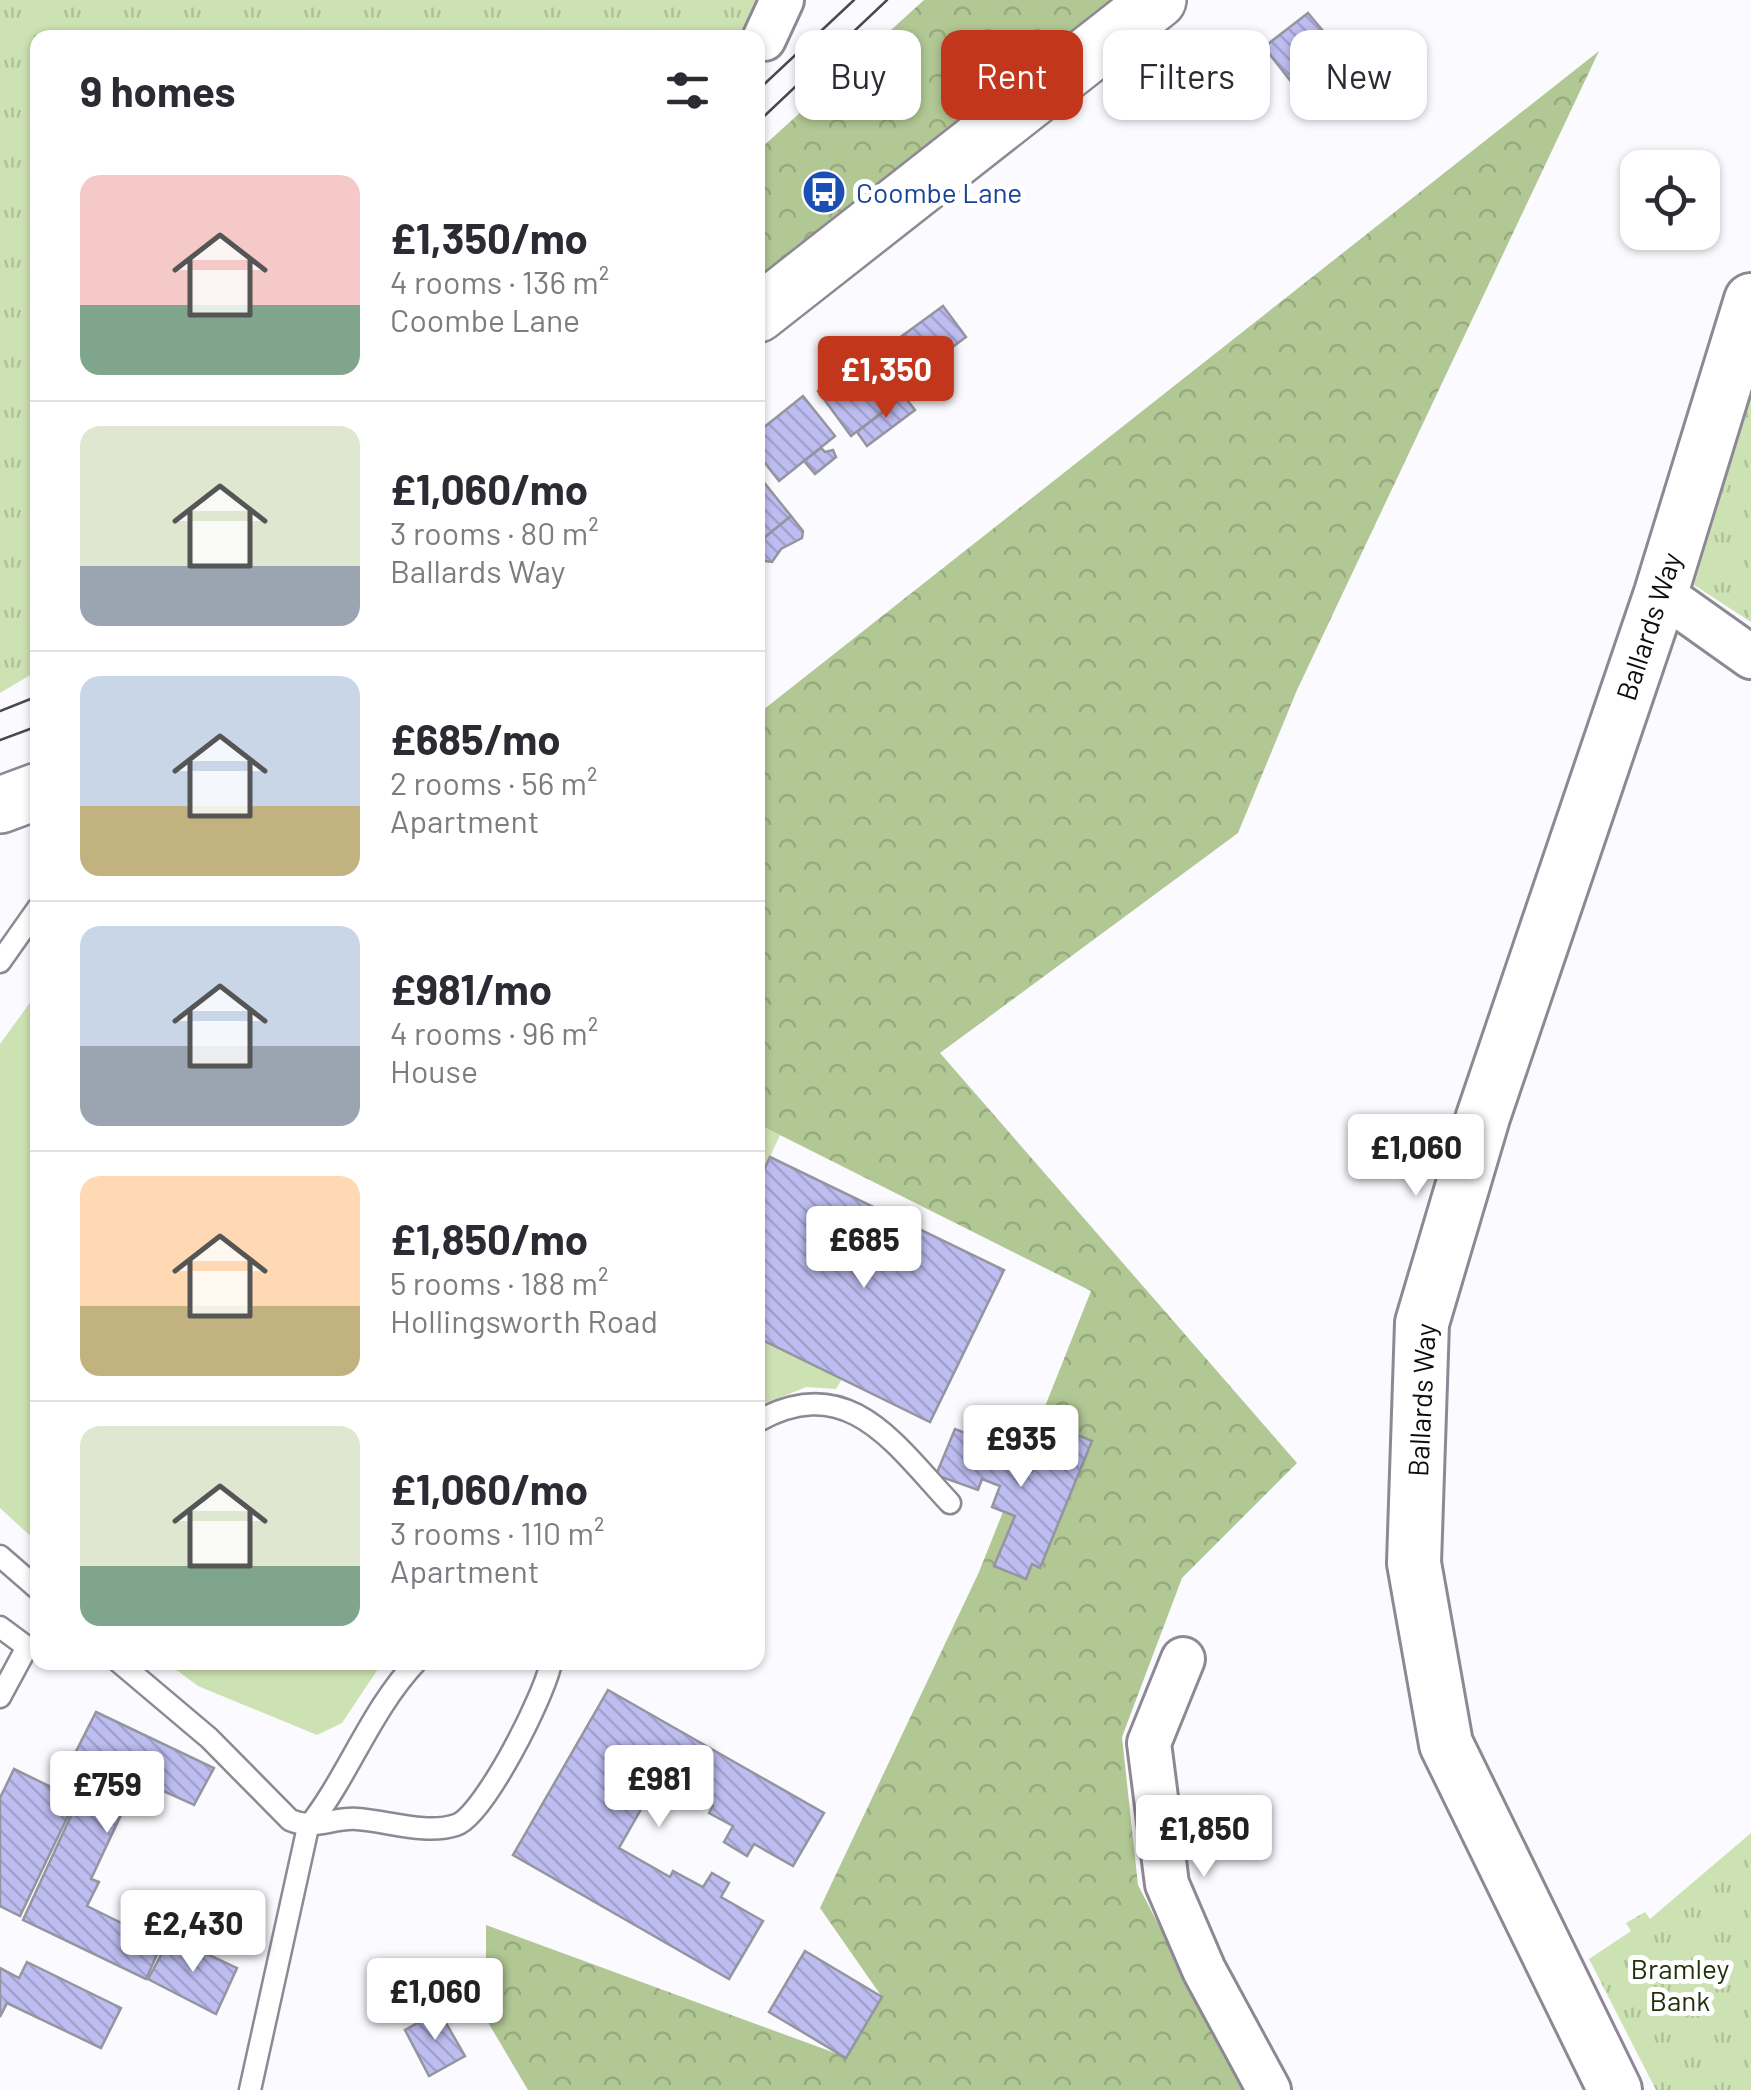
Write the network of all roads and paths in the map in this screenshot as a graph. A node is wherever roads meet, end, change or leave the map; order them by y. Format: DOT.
graph roads {
  1 [pos="782,0"];
  2 [pos="1158,0"];
  3 [pos="765,37"];
  4 [pos="1751,300"];
  5 [pos="765,309"];
  6 [pos="1660,592"];
  7 [pos="1751,657"];
  8 [pos="30,794"];
  9 [pos="0,805"];
  10 [pos="30,919"];
  11 [pos="0,962"];
  12 [pos="765,1417"];
  13 [pos="950,1503"];
  14 [pos="0,1556"];
  15 [pos="30,1582"];
  16 [pos="0,1627"];
  17 [pos="1183,1659"];
  18 [pos="129,1670"];
  19 [pos="409,1670"];
  20 [pos="548,1670"];
  21 [pos="0,1697"];
  22 [pos="308,1828"];
  23 [pos="250,2090"];
  24 [pos="1269,2090"];
  25 [pos="1614,2090"];
  1 -- 3 [label="street"];
  2 -- 5 [label="main road"];
  4 -- 6 [label="street, Ballards Way"];
  6 -- 7 [label="street"];
  6 -- 25 [label="street, Ballards Way"];
  8 -- 9 [label="main road"];
  10 -- 11 [label="lane"];
  12 -- 13 [label="lane"];
  14 -- 15 [label="lane"];
  16 -- 21 [label="lane"];
  17 -- 24 [label="street"];
  18 -- 22 [label="lane"];
  19 -- 22 [label="lane"];
  20 -- 22 [label="lane"];
  22 -- 23 [label="lane"];
}
